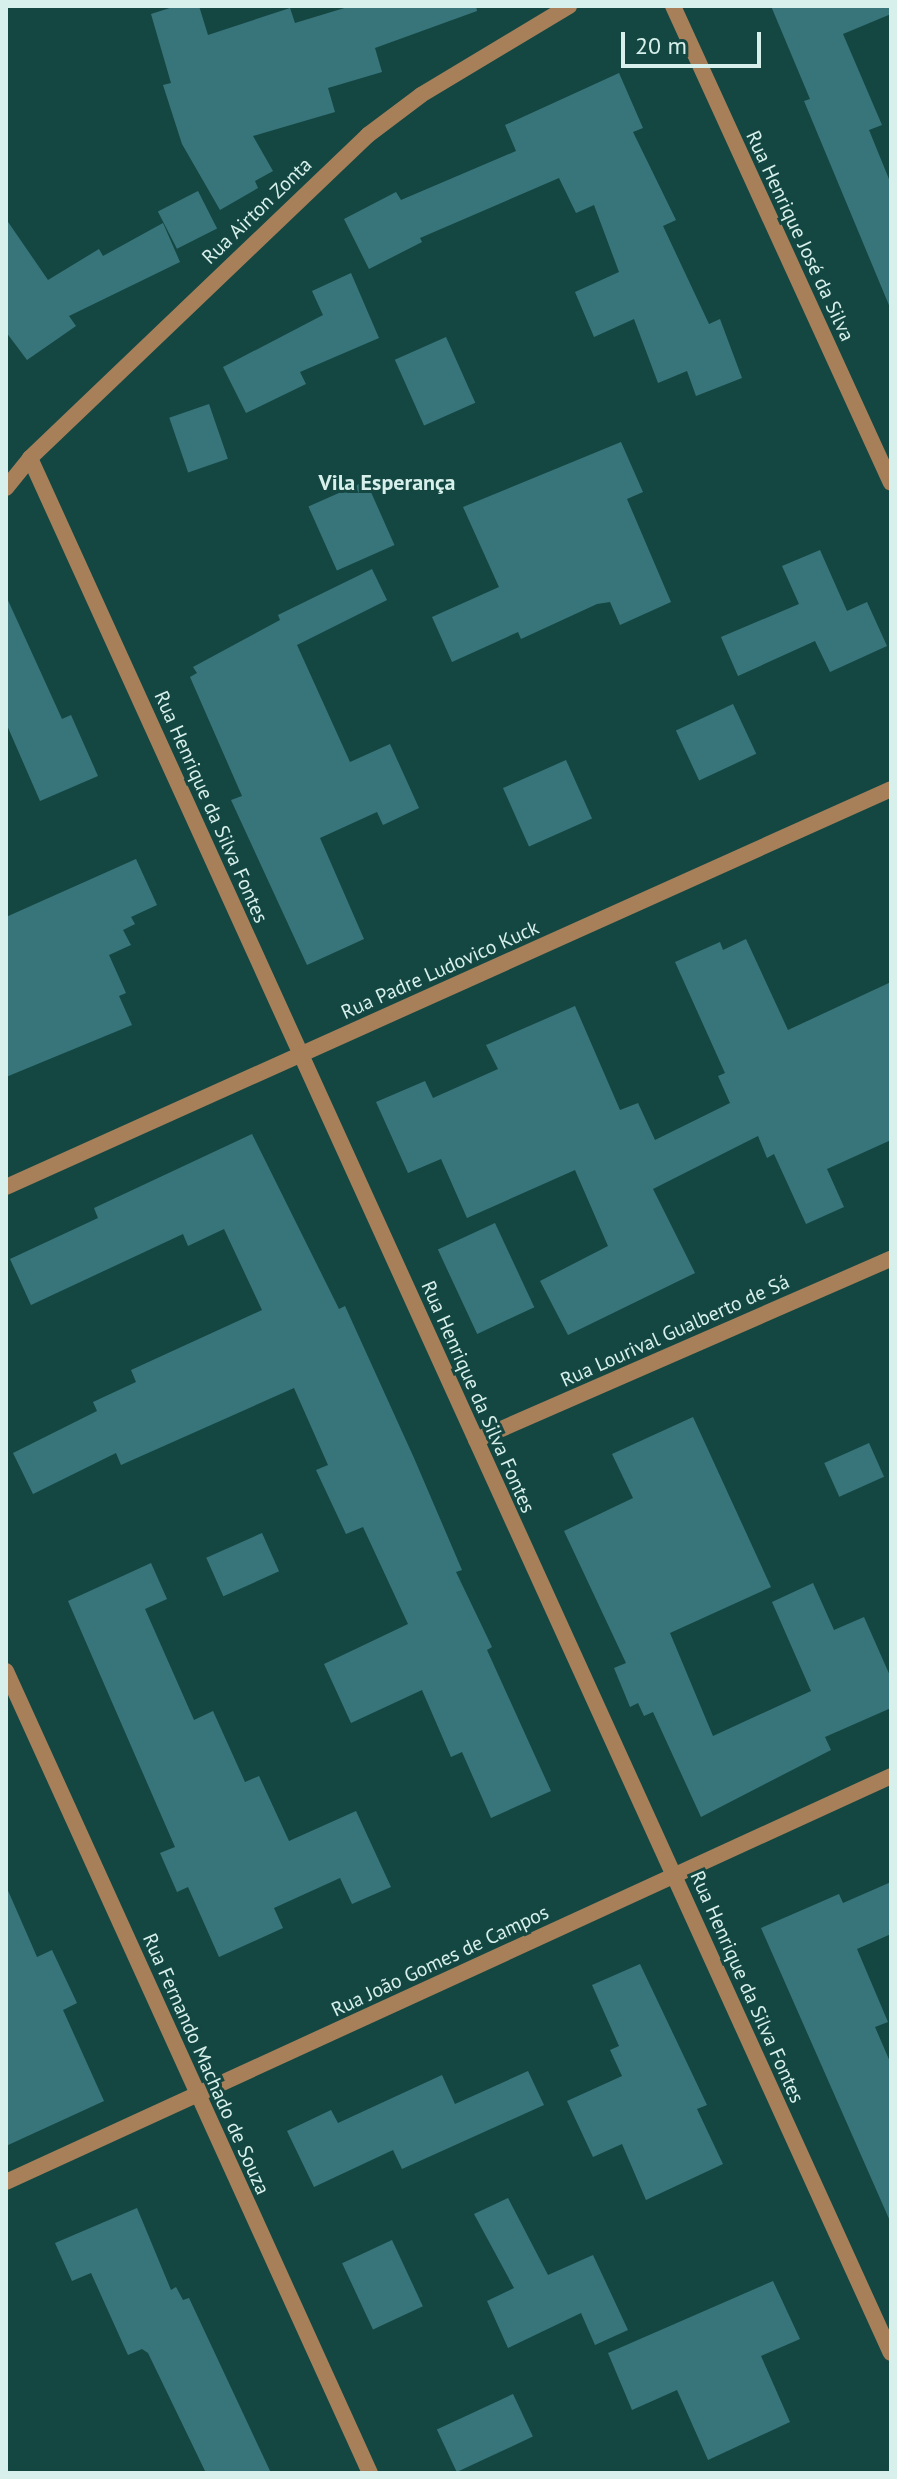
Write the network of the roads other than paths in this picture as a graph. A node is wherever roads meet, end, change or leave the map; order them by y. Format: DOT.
graph roads {
  1 [pos="569,6"];
  2 [pos="673,6"];
  3 [pos="30,458"];
  4 [pos="891,483"];
  5 [pos="6,488"];
  6 [pos="891,789"];
  7 [pos="301,1054"];
  8 [pos="6,1187"];
  9 [pos="891,1259"];
  10 [pos="476,1440"];
  11 [pos="6,1671"];
  12 [pos="891,1776"];
  13 [pos="674,1876"];
  14 [pos="198,2094"];
  15 [pos="6,2182"];
  16 [pos="891,2353"];
  17 [pos="370,2473"];
  1 -- 3 [label="street, Rua Airton Zonta"];
  2 -- 4 [label="street, Rua Henrique José da Silva"];
  3 -- 5 [label="street, Rua Airton Zonta"];
  3 -- 7 [label="street, Rua Henrique da Silva Fontes"];
  6 -- 7 [label="street, Rua Padre Ludovico Kuck"];
  7 -- 8 [label="street, Rua Padre Ludovico Kuck"];
  7 -- 10 [label="street, Rua Henrique da Silva Fontes"];
  9 -- 10 [label="street, Rua Lourival Gualberto de Sá"];
  10 -- 13 [label="street, Rua Henrique da Silva Fontes"];
  11 -- 14 [label="street, Rua Fernando Machado de Souza"];
  12 -- 13 [label="street, Rua João Gomes de Campos"];
  13 -- 14 [label="street, Rua João Gomes de Campos"];
  13 -- 16 [label="street, Rua Henrique da Silva Fontes"];
  14 -- 15 [label="street, Rua João Gomes de Campos"];
  14 -- 17 [label="street, Rua Fernando Machado de Souza"];
}
